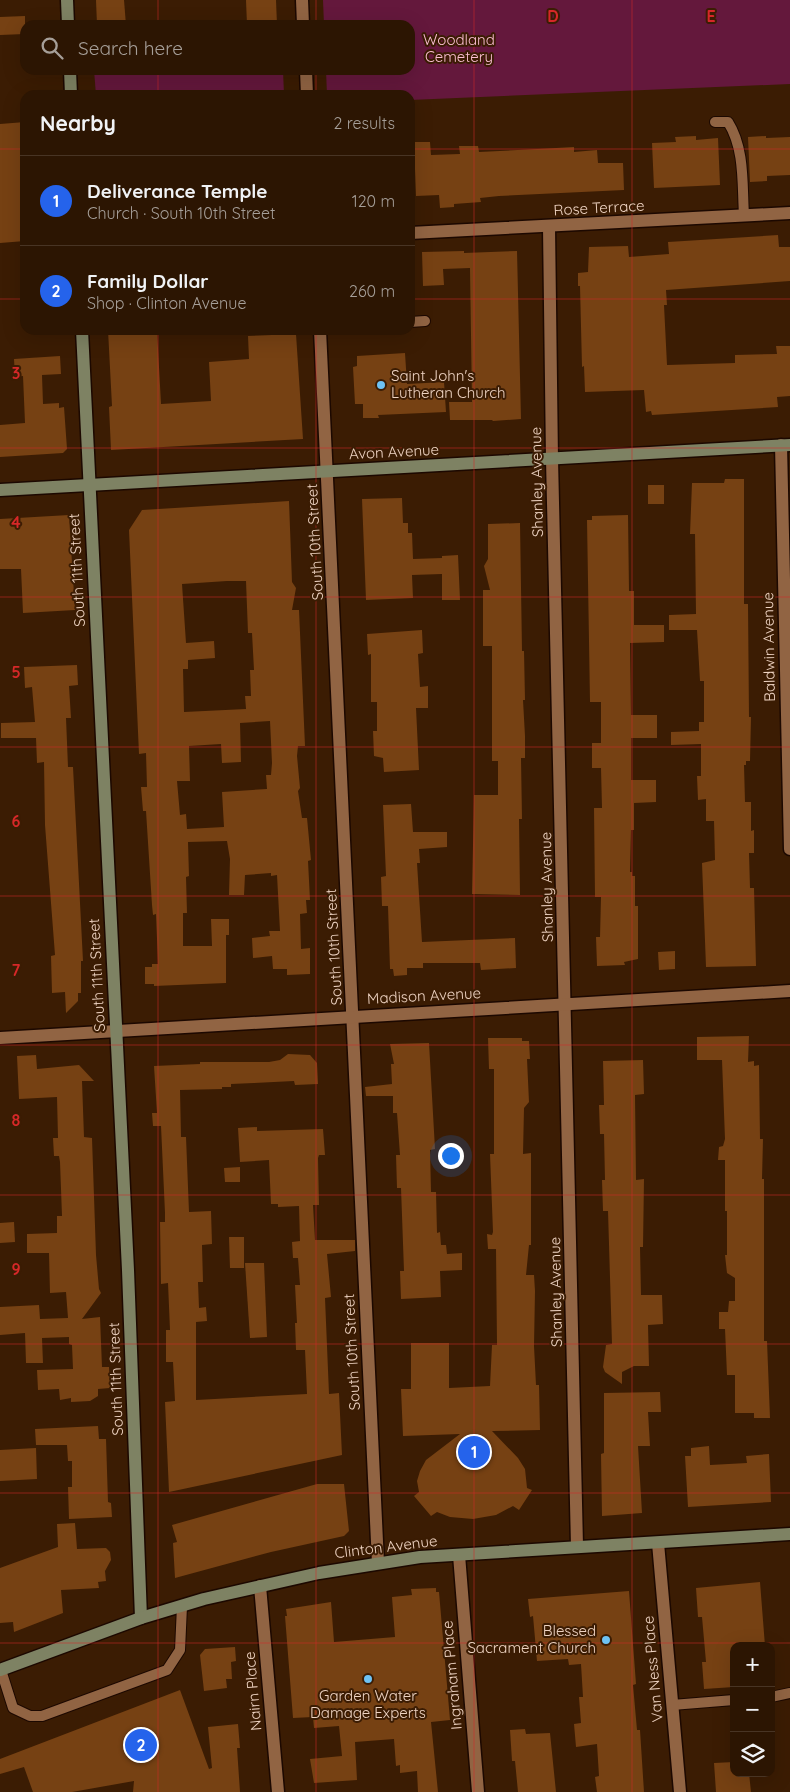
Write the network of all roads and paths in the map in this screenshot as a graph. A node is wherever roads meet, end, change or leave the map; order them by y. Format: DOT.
graph roads {
  1 [pos="66,0"];
  2 [pos="302,0"];
  3 [pos="68,20"];
  4 [pos="303,20"];
  5 [pos="70,75"];
  6 [pos="306,75"];
  7 [pos="71,90"];
  8 [pos="307,90"];
  9 [pos="715,122"];
  10 [pos="790,213"];
  11 [pos="744,215"];
  12 [pos="549,227"];
  13 [pos="415,233"];
  14 [pos="415,322"];
  15 [pos="425,322"];
  16 [pos="82,335"];
  17 [pos="320,335"];
  18 [pos="785,445"];
  19 [pos="552,459"];
  20 [pos="328,472"];
  21 [pos="89,485"];
  22 [pos="0,490"];
  23 [pos="790,849"];
  24 [pos="790,991"];
  25 [pos="566,1004"];
  26 [pos="353,1017"];
  27 [pos="116,1031"];
  28 [pos="0,1038"];
  29 [pos="790,1534"];
  30 [pos="658,1543"];
  31 [pos="577,1546"];
  32 [pos="459,1555"];
  33 [pos="378,1563"];
  34 [pos="260,1586"];
  35 [pos="182,1606"];
  36 [pos="141,1618"];
  37 [pos="1,1670"];
  38 [pos="790,1694"];
  39 [pos="775,1696"];
  40 [pos="730,1700"];
  41 [pos="672,1705"];
  42 [pos="278,1792"];
  43 [pos="478,1792"];
  44 [pos="680,1792"];
  1 -- 3 [label="street"];
  2 -- 4 [label="street"];
  5 -- 7 [label="street"];
  6 -- 8 [label="street"];
  9 -- 11 [label="lane"];
  10 -- 11 [label="street, Rose Terrace"];
  11 -- 12 [label="street, Rose Terrace"];
  12 -- 13 [label="street, Rose Terrace"];
  12 -- 19 [label="street, Shanley Avenue"];
  14 -- 15 [label="lane"];
  16 -- 21 [label="street, South 11th Street"];
  17 -- 20 [label="street, South 10th Street"];
  18 -- 19 [label="street, Avon Avenue"];
  18 -- 23 [label="street, Baldwin Avenue"];
  19 -- 20 [label="street, Avon Avenue"];
  19 -- 25 [label="street, Shanley Avenue"];
  20 -- 21 [label="street, Avon Avenue"];
  20 -- 26 [label="street, South 10th Street"];
  21 -- 22 [label="street, Avon Avenue"];
  21 -- 27 [label="street, South 11th Street"];
  24 -- 25 [label="street, Madison Avenue"];
  25 -- 26 [label="street, Madison Avenue"];
  25 -- 31 [label="street, Shanley Avenue"];
  26 -- 27 [label="street, Madison Avenue"];
  26 -- 33 [label="street, South 10th Street"];
  27 -- 28 [label="street, Madison Avenue"];
  27 -- 36 [label="street, South 11th Street"];
  29 -- 30 [label="street, Clinton Avenue"];
  30 -- 31 [label="street, Clinton Avenue"];
  30 -- 41 [label="street, Van Ness Place"];
  31 -- 32 [label="street, Clinton Avenue"];
  32 -- 33 [label="street, Clinton Avenue"];
  32 -- 43 [label="street, Ingraham Place"];
  33 -- 34 [label="street, Clinton Avenue"];
  34 -- 35 [label="street, Clinton Avenue"];
  34 -- 42 [label="street, Nairn Place"];
  35 -- 36 [label="street, Clinton Avenue"];
  35 -- 37 [label="lane"];
  36 -- 37 [label="street, Clinton Avenue"];
  38 -- 39 [label="lane"];
  40 -- 41 [label="lane"];
  41 -- 44 [label="street, Van Ness Place"];
}
